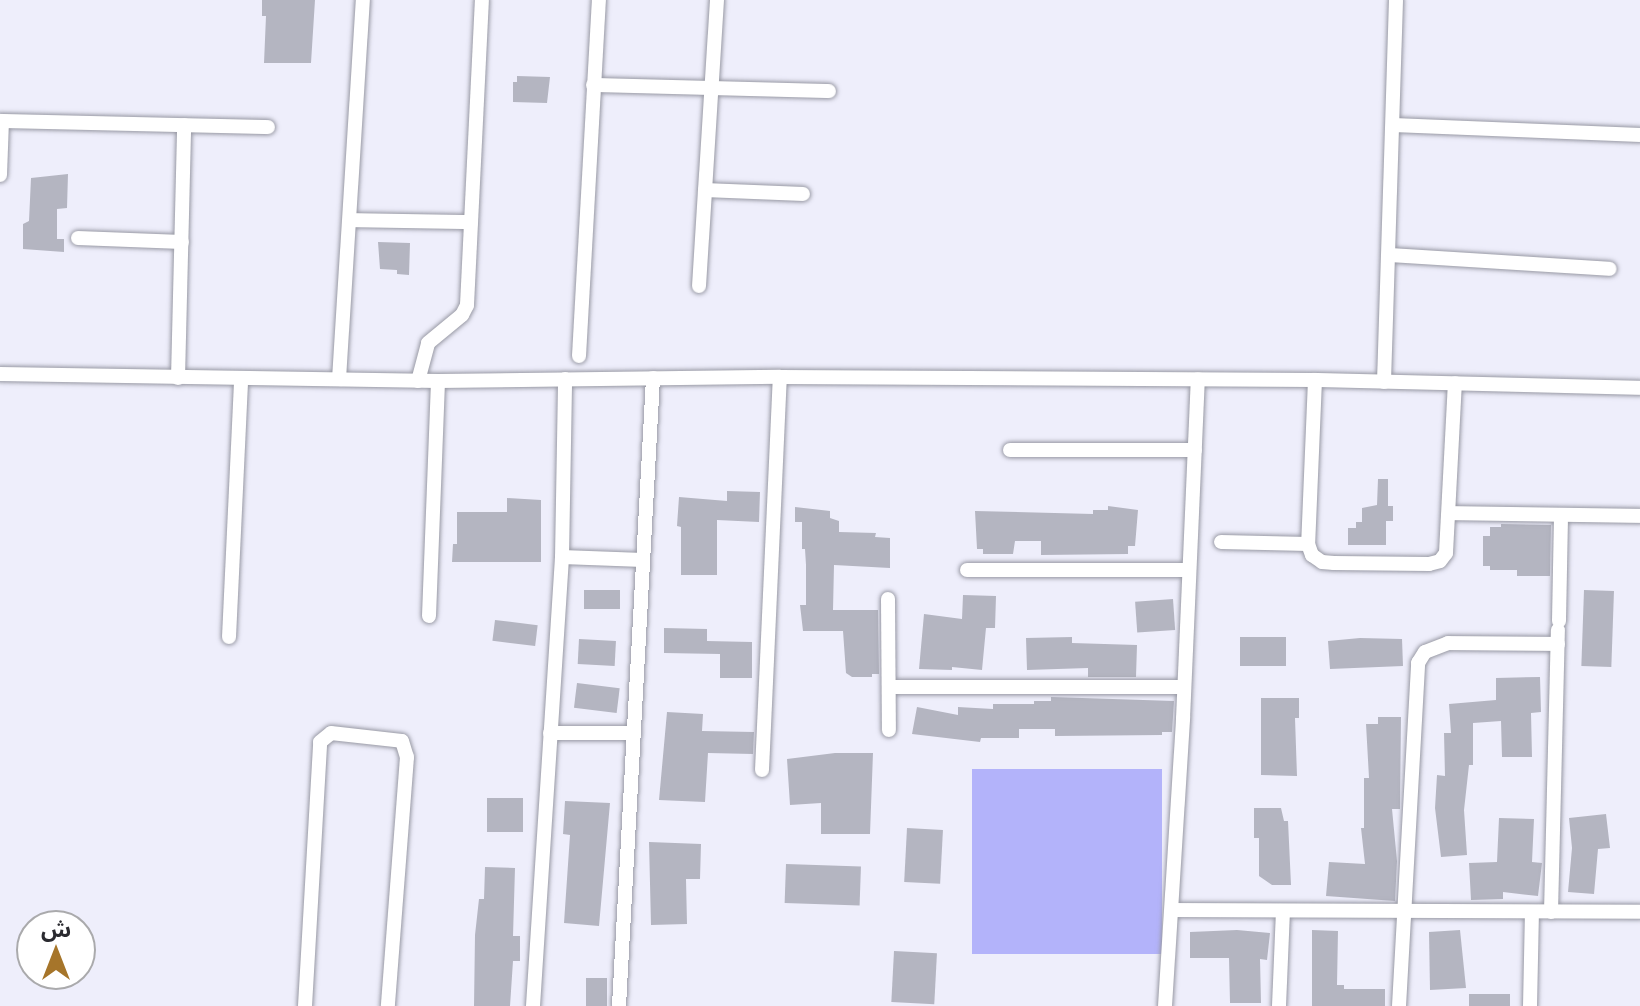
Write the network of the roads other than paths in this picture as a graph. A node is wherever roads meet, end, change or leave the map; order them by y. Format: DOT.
graph roads {
  1 [pos="363,0"];
  2 [pos="482,0"];
  3 [pos="599,0"];
  4 [pos="717,0"];
  5 [pos="1396,0"];
  6 [pos="593,85"];
  7 [pos="711,88"];
  8 [pos="829,91"];
  9 [pos="1,121"];
  10 [pos="184,125"];
  11 [pos="1394,125"];
  12 [pos="268,127"];
  13 [pos="1640,135"];
  14 [pos="0,175"];
  15 [pos="705,190"];
  16 [pos="803,194"];
  17 [pos="351,220"];
  18 [pos="471,222"];
  19 [pos="78,238"];
  20 [pos="182,242"];
  21 [pos="1389,255"];
  22 [pos="1610,269"];
  23 [pos="699,286"];
  24 [pos="579,356"];
  25 [pos="0,374"];
  26 [pos="780,377"];
  27 [pos="178,378"];
  28 [pos="241,378"];
  29 [pos="653,378"];
  30 [pos="339,379"];
  31 [pos="565,379"];
  32 [pos="1198,379"];
  33 [pos="1315,380"];
  34 [pos="418,381"];
  35 [pos="438,381"];
  36 [pos="1384,382"];
  37 [pos="1455,383"];
  38 [pos="1640,388"];
  39 [pos="1010,450"];
  40 [pos="1195,450"];
  41 [pos="1450,513"];
  42 [pos="1561,515"];
  43 [pos="1640,516"];
  44 [pos="1221,542"];
  45 [pos="1308,544"];
  46 [pos="562,557"];
  47 [pos="643,560"];
  48 [pos="967,570"];
  49 [pos="1189,570"];
  50 [pos="888,599"];
  51 [pos="429,616"];
  52 [pos="1558,632"];
  53 [pos="229,637"];
  54 [pos="889,687"];
  55 [pos="1184,687"];
  56 [pos="889,730"];
  57 [pos="550,733"];
  58 [pos="634,733"];
  59 [pos="762,770"];
  60 [pos="1172,910"];
  61 [pos="1283,911"];
  62 [pos="1404,912"];
  63 [pos="1532,912"];
  64 [pos="1551,912"];
  65 [pos="1640,912"];
  66 [pos="305,1006"];
  67 [pos="388,1006"];
  68 [pos="533,1006"];
  69 [pos="619,1006"];
  70 [pos="1165,1006"];
  71 [pos="1279,1006"];
  72 [pos="1399,1006"];
  73 [pos="1530,1006"];
  1 -- 17 [label="street"];
  2 -- 18 [label="street"];
  3 -- 6 [label="street"];
  4 -- 7 [label="street"];
  5 -- 11 [label="street"];
  6 -- 7 [label="street"];
  6 -- 24 [label="street"];
  7 -- 8 [label="street"];
  7 -- 15 [label="street"];
  9 -- 10 [label="street"];
  9 -- 14 [label="street"];
  10 -- 12 [label="street"];
  10 -- 20 [label="street"];
  11 -- 13 [label="street"];
  11 -- 21 [label="street"];
  15 -- 16 [label="street"];
  15 -- 23 [label="street"];
  17 -- 18 [label="street"];
  17 -- 30 [label="street"];
  18 -- 34 [label="street"];
  19 -- 20 [label="street"];
  20 -- 27 [label="street"];
  21 -- 22 [label="street"];
  21 -- 36 [label="street"];
  25 -- 27 [label="street"];
  26 -- 29 [label="street"];
  26 -- 32 [label="street"];
  26 -- 59 [label="street"];
  27 -- 28 [label="street"];
  28 -- 30 [label="street"];
  28 -- 53 [label="street"];
  29 -- 31 [label="street"];
  29 -- 47 [label="street"];
  30 -- 34 [label="street"];
  31 -- 35 [label="street"];
  31 -- 46 [label="street"];
  32 -- 33 [label="street"];
  32 -- 40 [label="street"];
  33 -- 36 [label="street"];
  33 -- 45 [label="street"];
  34 -- 35 [label="street"];
  35 -- 51 [label="street"];
  36 -- 37 [label="street"];
  37 -- 38 [label="street"];
  37 -- 41 [label="street"];
  39 -- 40 [label="street"];
  40 -- 49 [label="street"];
  41 -- 42 [label="street"];
  41 -- 45 [label="street"];
  42 -- 43 [label="street"];
  42 -- 52 [label="street"];
  44 -- 45 [label="street"];
  46 -- 47 [label="street"];
  46 -- 57 [label="street"];
  47 -- 58 [label="street"];
  48 -- 49 [label="street"];
  49 -- 55 [label="street"];
  50 -- 54 [label="street"];
  52 -- 62 [label="street"];
  52 -- 64 [label="street"];
  54 -- 55 [label="street"];
  54 -- 56 [label="street"];
  55 -- 60 [label="street"];
  57 -- 58 [label="street"];
  57 -- 68 [label="street"];
  58 -- 69 [label="street"];
  60 -- 61 [label="street"];
  60 -- 70 [label="street"];
  61 -- 62 [label="street"];
  61 -- 71 [label="street"];
  62 -- 63 [label="street"];
  62 -- 72 [label="street"];
  63 -- 64 [label="street"];
  63 -- 73 [label="street"];
  64 -- 65 [label="street"];
  66 -- 67 [label="street"];
}
